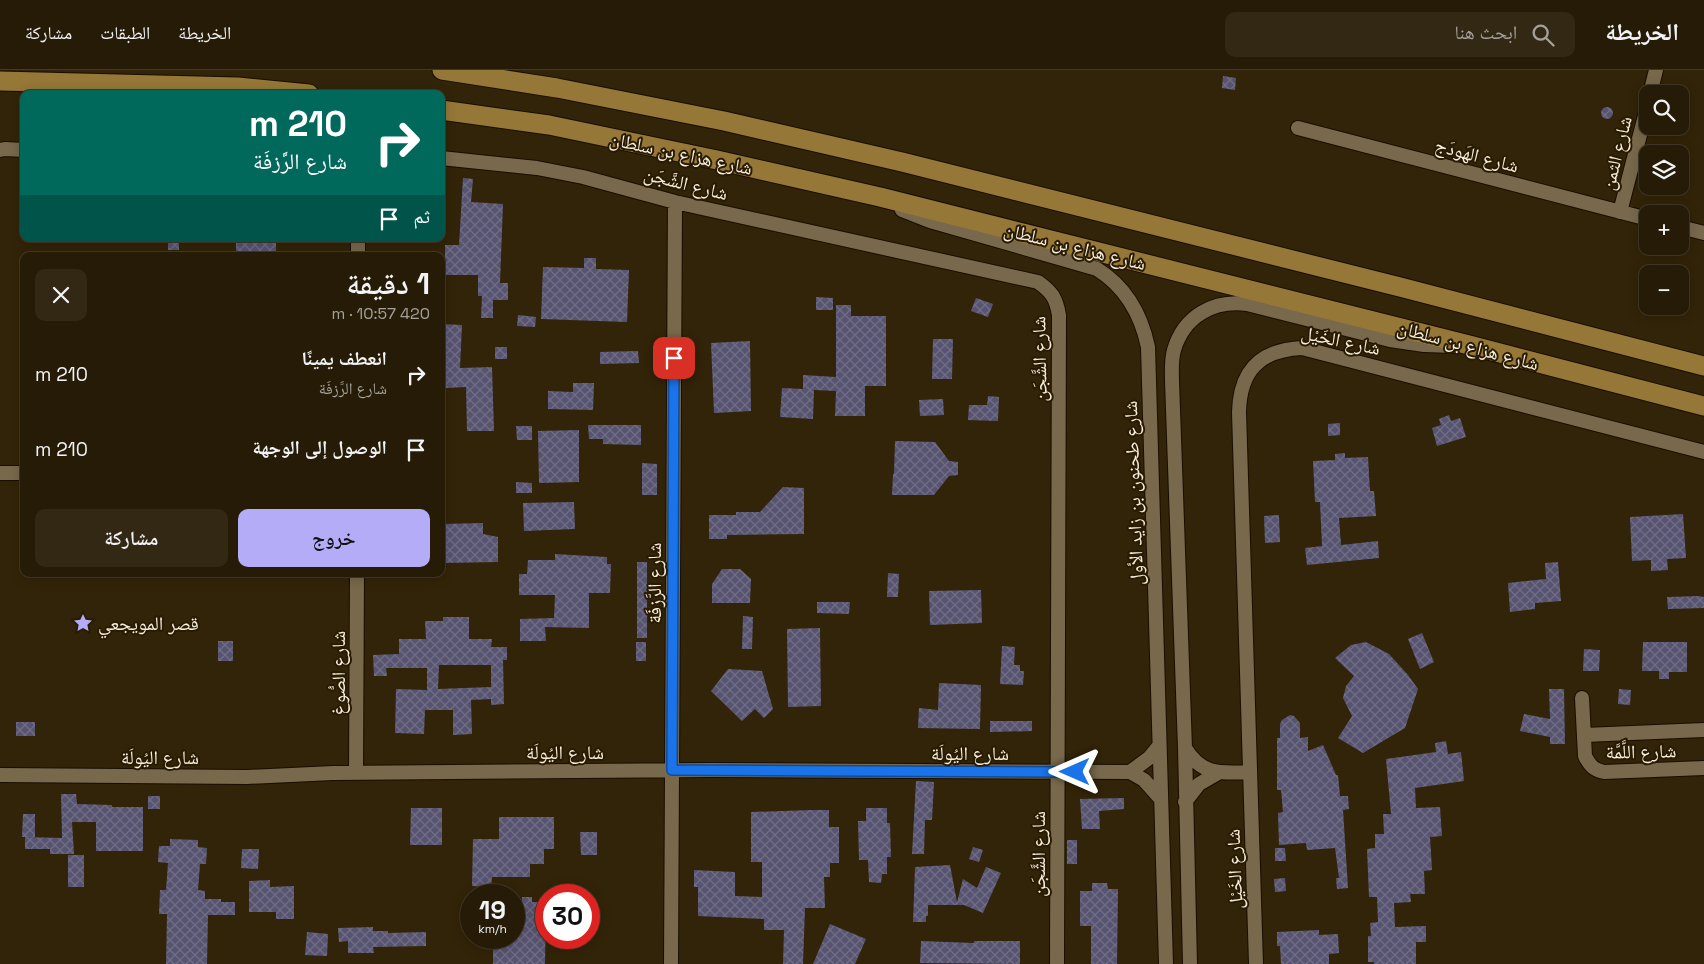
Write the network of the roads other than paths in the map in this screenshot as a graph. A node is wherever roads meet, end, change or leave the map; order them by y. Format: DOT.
graph roads {
  1 [pos="442,70"];
  2 [pos="1656,70"];
  3 [pos="475,72"];
  4 [pos="0,81"];
  5 [pos="1652,85"];
  6 [pos="268,90"];
  7 [pos="445,111"];
  8 [pos="1298,128"];
  9 [pos="1640,135"];
  10 [pos="0,150"];
  11 [pos="20,150"];
  12 [pos="20,151"];
  13 [pos="445,158"];
  14 [pos="0,161"];
  15 [pos="880,197"];
  16 [pos="675,202"];
  17 [pos="1620,212"];
  18 [pos="1639,216"];
  19 [pos="1689,229"];
  20 [pos="1704,233"];
  21 [pos="1469,345"];
  22 [pos="1704,366"];
  23 [pos="1704,406"];
  24 [pos="1704,452"];
  25 [pos="0,473"];
  26 [pos="20,473"];
  27 [pos="357,577"];
  28 [pos="1582,698"];
  29 [pos="1704,730"];
  30 [pos="1584,735"];
  31 [pos="1159,746"];
  32 [pos="1184,748"];
  33 [pos="1704,768"];
  34 [pos="672,770"];
  35 [pos="356,772"];
  36 [pos="1057,772"];
  37 [pos="1130,772"];
  38 [pos="1250,772"];
  39 [pos="1218,773"];
  40 [pos="0,775"];
  41 [pos="1160,798"];
  42 [pos="1185,802"];
  43 [pos="671,964"];
  44 [pos="1057,964"];
  45 [pos="1166,964"];
  46 [pos="1190,964"];
  47 [pos="1256,964"];
  1 -- 3 [label="main road, شارع هزاع بن سلطان"];
  2 -- 5 [label="street"];
  3 -- 22 [label="main road, شارع هزاع بن سلطان"];
  4 -- 6 [label="main road"];
  7 -- 15 [label="main road, شارع هزاع بن سلطان"];
  8 -- 17 [label="street, شارع الهَودَج"];
  9 -- 17 [label="street, شارع الثمن"];
  10 -- 11 [label="street"];
  12 -- 14 [label="street"];
  13 -- 16 [label="street, شارع الشَّجَن"];
  15 -- 21 [label="main road, شارع هزاع بن سلطان"];
  15 -- 31 [label="street, شارع طحنون بن زايد الأول"];
  16 -- 34 [label="street, شارع الرَّزفَة"];
  16 -- 36 [label="street, شارع الشَّجَن"];
  17 -- 18 [label="street, شارع الهَودَج"];
  19 -- 20 [label="street"];
  21 -- 23 [label="main road, شارع هزاع بن سلطان"];
  21 -- 32 [label="street"];
  24 -- 38 [label="street, شارع الخَيْل"];
  25 -- 26 [label="street"];
  27 -- 35 [label="street, شارع الصُّوغ"];
  28 -- 30 [label="street, شارع اللَّمَّة"];
  29 -- 30 [label="street"];
  30 -- 33 [label="street, شارع اللَّمَّة"];
  31 -- 37 [label="street"];
  31 -- 41 [label="street, شارع طحنون بن زايد الأول"];
  32 -- 39 [label="street"];
  32 -- 42 [label="street"];
  34 -- 35 [label="street, شارع اليُولَة"];
  34 -- 36 [label="street, شارع اليُولَة"];
  34 -- 43 [label="street, شارع الرَّزفَة"];
  35 -- 40 [label="street, شارع اليُولَة"];
  36 -- 37 [label="street, شارع اليُولَة"];
  36 -- 44 [label="street, شارع الشَّجَن"];
  37 -- 41 [label="street"];
  38 -- 39 [label="street"];
  38 -- 47 [label="street, شارع الخَيْل"];
  39 -- 42 [label="street"];
  41 -- 45 [label="street, شارع طحنون بن زايد الأول"];
  42 -- 46 [label="street"];
}
